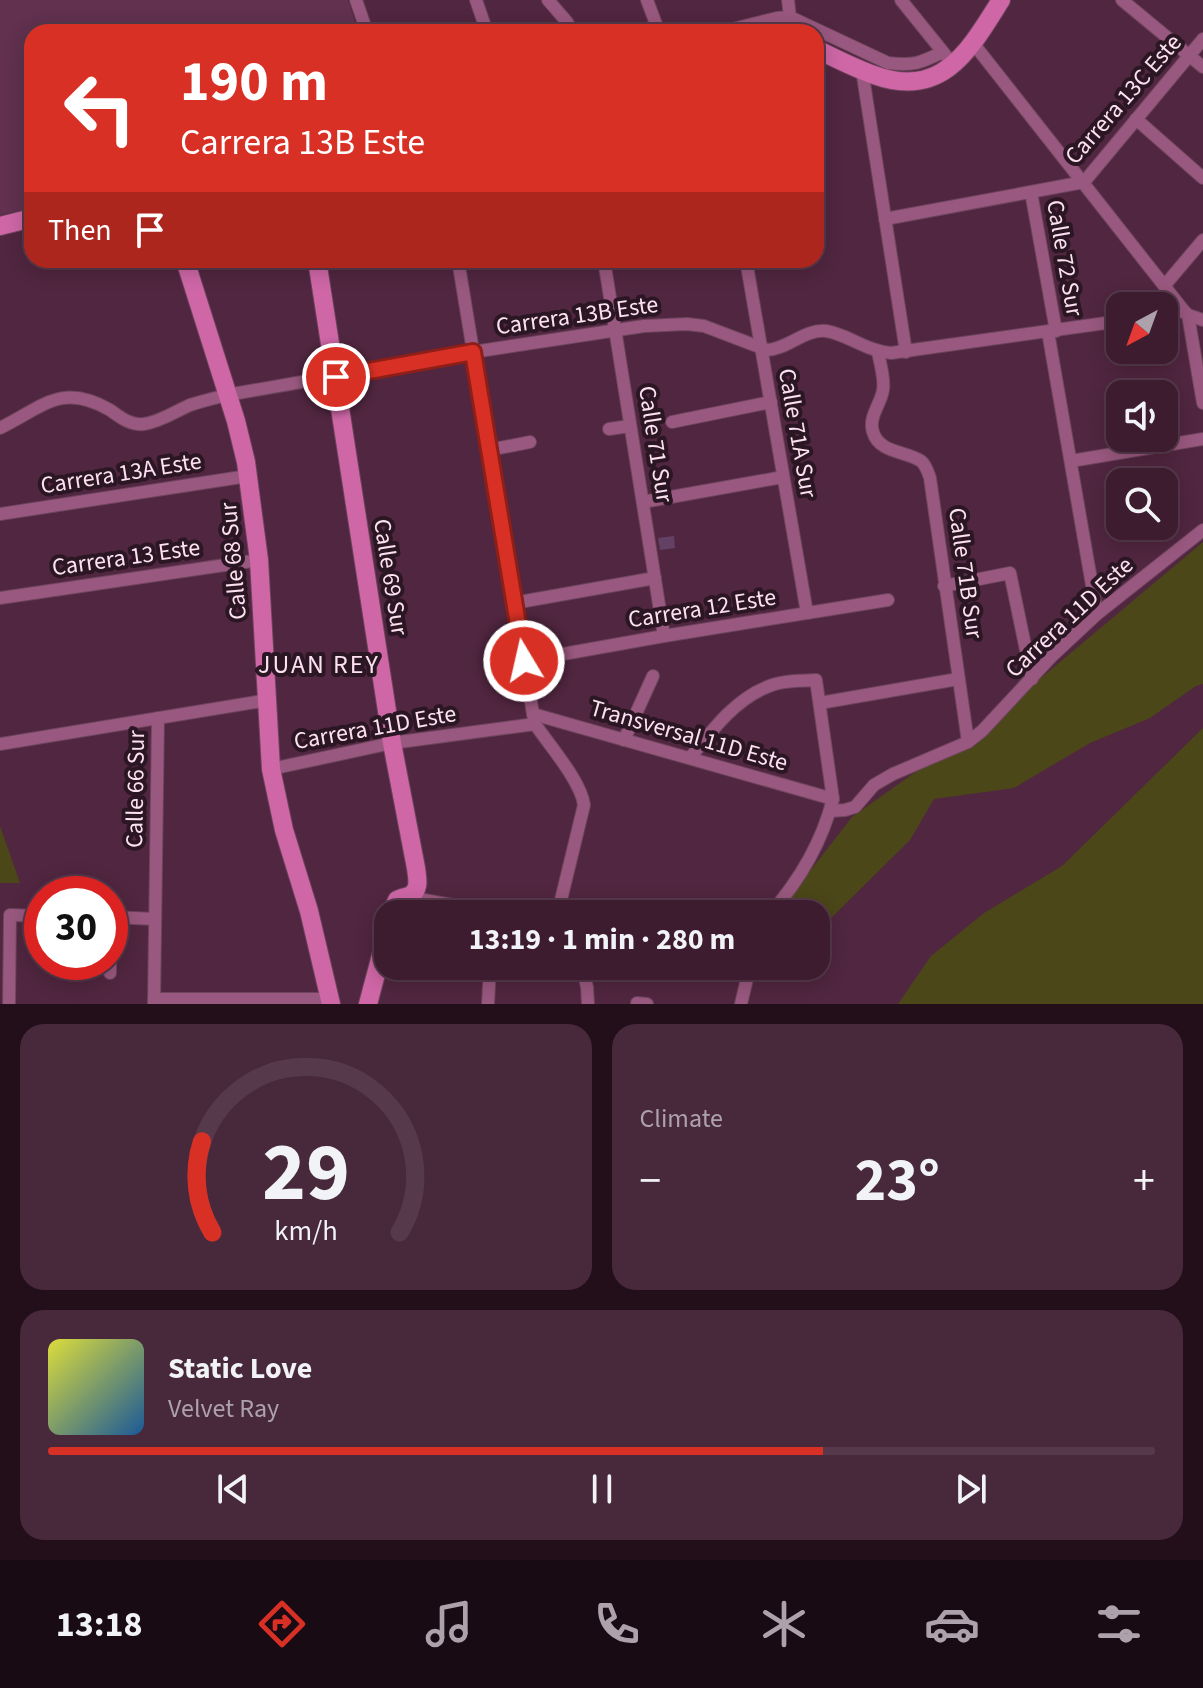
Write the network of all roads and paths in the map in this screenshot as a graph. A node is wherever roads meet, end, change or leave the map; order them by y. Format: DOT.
graph roads {
  1 [pos="356,0"];
  2 [pos="476,0"];
  3 [pos="548,0"];
  4 [pos="647,0"];
  5 [pos="788,0"];
  6 [pos="901,0"];
  7 [pos="1001,0"];
  8 [pos="1122,0"];
  9 [pos="790,17"];
  10 [pos="364,24"];
  11 [pos="484,24"];
  12 [pos="569,24"];
  13 [pos="656,24"];
  14 [pos="753,24"];
  15 [pos="805,24"];
  16 [pos="824,33"];
  17 [pos="1203,39"];
  18 [pos="973,43"];
  19 [pos="824,53"];
  20 [pos="1189,56"];
  21 [pos="948,59"];
  22 [pos="1203,67"];
  23 [pos="862,70"];
  24 [pos="1136,119"];
  25 [pos="1203,178"];
  26 [pos="1084,182"];
  27 [pos="1031,192"];
  28 [pos="885,219"];
  29 [pos="24,220"];
  30 [pos="0,226"];
  31 [pos="1203,240"];
  32 [pos="187,268"];
  33 [pos="318,268"];
  34 [pos="459,268"];
  35 [pos="605,268"];
  36 [pos="747,268"];
  37 [pos="1165,285"];
  38 [pos="1178,313"];
  39 [pos="1186,313"];
  40 [pos="1203,320"];
  41 [pos="1106,323"];
  42 [pos="615,330"];
  43 [pos="1052,332"];
  44 [pos="761,349"];
  45 [pos="473,352"];
  46 [pos="878,352"];
  47 [pos="906,352"];
  48 [pos="336,377"];
  49 [pos="227,395"];
  50 [pos="771,402"];
  51 [pos="1203,403"];
  52 [pos="672,422"];
  53 [pos="630,426"];
  54 [pos="0,428"];
  55 [pos="609,429"];
  56 [pos="1203,439"];
  57 [pos="530,442"];
  58 [pos="489,450"];
  59 [pos="1071,461"];
  60 [pos="248,476"];
  61 [pos="783,477"];
  62 [pos="643,502"];
  63 [pos="0,514"];
  64 [pos="1203,530"];
  65 [pos="259,560"];
  66 [pos="655,578"];
  67 [pos="944,586"];
  68 [pos="0,598"];
  69 [pos="888,600"];
  70 [pos="514,603"];
  71 [pos="807,613"];
  72 [pos="1097,614"];
  73 [pos="664,636"];
  74 [pos="524,661"];
  75 [pos="653,676"];
  76 [pos="958,679"];
  77 [pos="1032,679"];
  78 [pos="268,700"];
  79 [pos="820,703"];
  80 [pos="158,718"];
  81 [pos="534,719"];
  82 [pos="624,740"];
  83 [pos="968,742"];
  84 [pos="392,743"];
  85 [pos="0,744"];
  86 [pos="690,758"];
  87 [pos="271,769"];
  88 [pos="832,805"];
  89 [pos="407,897"];
  90 [pos="397,900"];
  91 [pos="424,900"];
  92 [pos="561,900"];
  93 [pos="782,900"];
  94 [pos="24,915"];
  95 [pos="128,918"];
  96 [pos="155,919"];
  97 [pos="374,980"];
  98 [pos="489,980"];
  99 [pos="585,980"];
  100 [pos="747,980"];
  101 [pos="154,1002"];
  102 [pos="330,1002"];
  103 [pos="9,1004"];
  104 [pos="368,1004"];
  105 [pos="488,1004"];
  106 [pos="588,1004"];
  107 [pos="741,1004"];
  1 -- 10 [label="street"];
  2 -- 11 [label="street"];
  3 -- 12 [label="street"];
  4 -- 13 [label="street"];
  5 -- 9 [label="street"];
  6 -- 21 [label="street"];
  7 -- 18 [label="street"];
  8 -- 20 [label="street"];
  9 -- 14 [label="street"];
  9 -- 15 [label="street"];
  16 -- 21 [label="street"];
  17 -- 20 [label="street, Carrera 13C Este"];
  18 -- 21 [label="street"];
  18 -- 26 [label="street"];
  19 -- 23 [label="street"];
  20 -- 22 [label="street"];
  20 -- 24 [label="street, Carrera 13C Este"];
  21 -- 23 [label="street"];
  23 -- 28 [label="street"];
  24 -- 25 [label="street"];
  24 -- 26 [label="street, Carrera 13C Este"];
  26 -- 27 [label="street, Carrera 13C Este"];
  26 -- 37 [label="street"];
  27 -- 28 [label="street, Carrera 13C Este"];
  27 -- 43 [label="street, Calle 72 Sur"];
  28 -- 47 [label="street"];
  29 -- 30 [label="street"];
  31 -- 37 [label="street"];
  32 -- 49 [label="street, Calle 68 Sur"];
  33 -- 48 [label="street, Calle 69 Sur"];
  34 -- 45 [label="street"];
  35 -- 42 [label="street, Calle 71 Sur"];
  36 -- 44 [label="street, Calle 71A Sur"];
  37 -- 39 [label="street"];
  38 -- 39 [label="street"];
  39 -- 40 [label="street"];
  39 -- 51 [label="street"];
  41 -- 43 [label="street"];
  42 -- 44 [label="street, Carrera 13B Este"];
  42 -- 45 [label="street, Carrera 13B Este"];
  42 -- 53 [label="street, Calle 71 Sur"];
  43 -- 47 [label="street"];
  43 -- 59 [label="street, Calle 72 Sur"];
  44 -- 46 [label="street"];
  44 -- 50 [label="street, Calle 71A Sur"];
  45 -- 48 [label="street, Carrera 13B Este"];
  45 -- 58 [label="street"];
  46 -- 47 [label="street"];
  46 -- 67 [label="street, Calle 71B Sur"];
  48 -- 49 [label="street, Carrera 13B Este"];
  48 -- 84 [label="street, Calle 69 Sur"];
  49 -- 54 [label="street, Carrera 13B Este"];
  49 -- 60 [label="street, Calle 68 Sur"];
  50 -- 52 [label="street"];
  50 -- 61 [label="street, Calle 71A Sur"];
  53 -- 55 [label="street"];
  53 -- 62 [label="street, Calle 71 Sur"];
  56 -- 59 [label="street"];
  57 -- 58 [label="street"];
  58 -- 70 [label="street"];
  59 -- 72 [label="street, Calle 72 Sur"];
  60 -- 63 [label="street, Carrera 13A Este"];
  60 -- 65 [label="street, Calle 68 Sur"];
  61 -- 62 [label="street"];
  61 -- 71 [label="street, Calle 71A Sur"];
  62 -- 66 [label="street, Calle 71 Sur"];
  64 -- 72 [label="street, Carrera 11D Este"];
  65 -- 68 [label="street, Carrera 13 Este"];
  65 -- 78 [label="street, Calle 68 Sur"];
  66 -- 70 [label="street"];
  66 -- 73 [label="street, Calle 71 Sur"];
  67 -- 76 [label="street, Calle 71B Sur"];
  67 -- 77 [label="street"];
  69 -- 71 [label="street, Carrera 12 Este"];
  70 -- 74 [label="street"];
  71 -- 73 [label="street, Carrera 12 Este"];
  72 -- 77 [label="street, Carrera 11D Este"];
  73 -- 74 [label="street, Carrera 12 Este"];
  74 -- 81 [label="street"];
  75 -- 82 [label="street"];
  76 -- 79 [label="street"];
  76 -- 83 [label="street, Calle 71B Sur"];
  77 -- 83 [label="street, Carrera 11D Este"];
  78 -- 80 [label="street"];
  78 -- 87 [label="street, Calle 68 Sur"];
  79 -- 86 [label="street"];
  79 -- 88 [label="street"];
  80 -- 85 [label="street"];
  80 -- 96 [label="street, Calle 66 Sur"];
  81 -- 82 [label="street, Transversal 11D Este"];
  81 -- 84 [label="street, Carrera 11D Este"];
  81 -- 92 [label="street"];
  82 -- 86 [label="street, Transversal 11D Este"];
  83 -- 88 [label="street, Carrera 11D Este"];
  84 -- 87 [label="street, Carrera 11D Este"];
  84 -- 89 [label="street, Calle 69 Sur"];
  86 -- 88 [label="street, Transversal 11D Este"];
  87 -- 102 [label="street, Calle 68 Sur"];
  88 -- 93 [label="street"];
  89 -- 90 [label="street"];
  89 -- 91 [label="street"];
  94 -- 103 [label="street"];
  95 -- 96 [label="street"];
  96 -- 101 [label="street, Calle 66 Sur"];
  97 -- 104 [label="street"];
  98 -- 105 [label="street"];
  99 -- 106 [label="street"];
  100 -- 107 [label="street"];
  101 -- 102 [label="street"];
}
